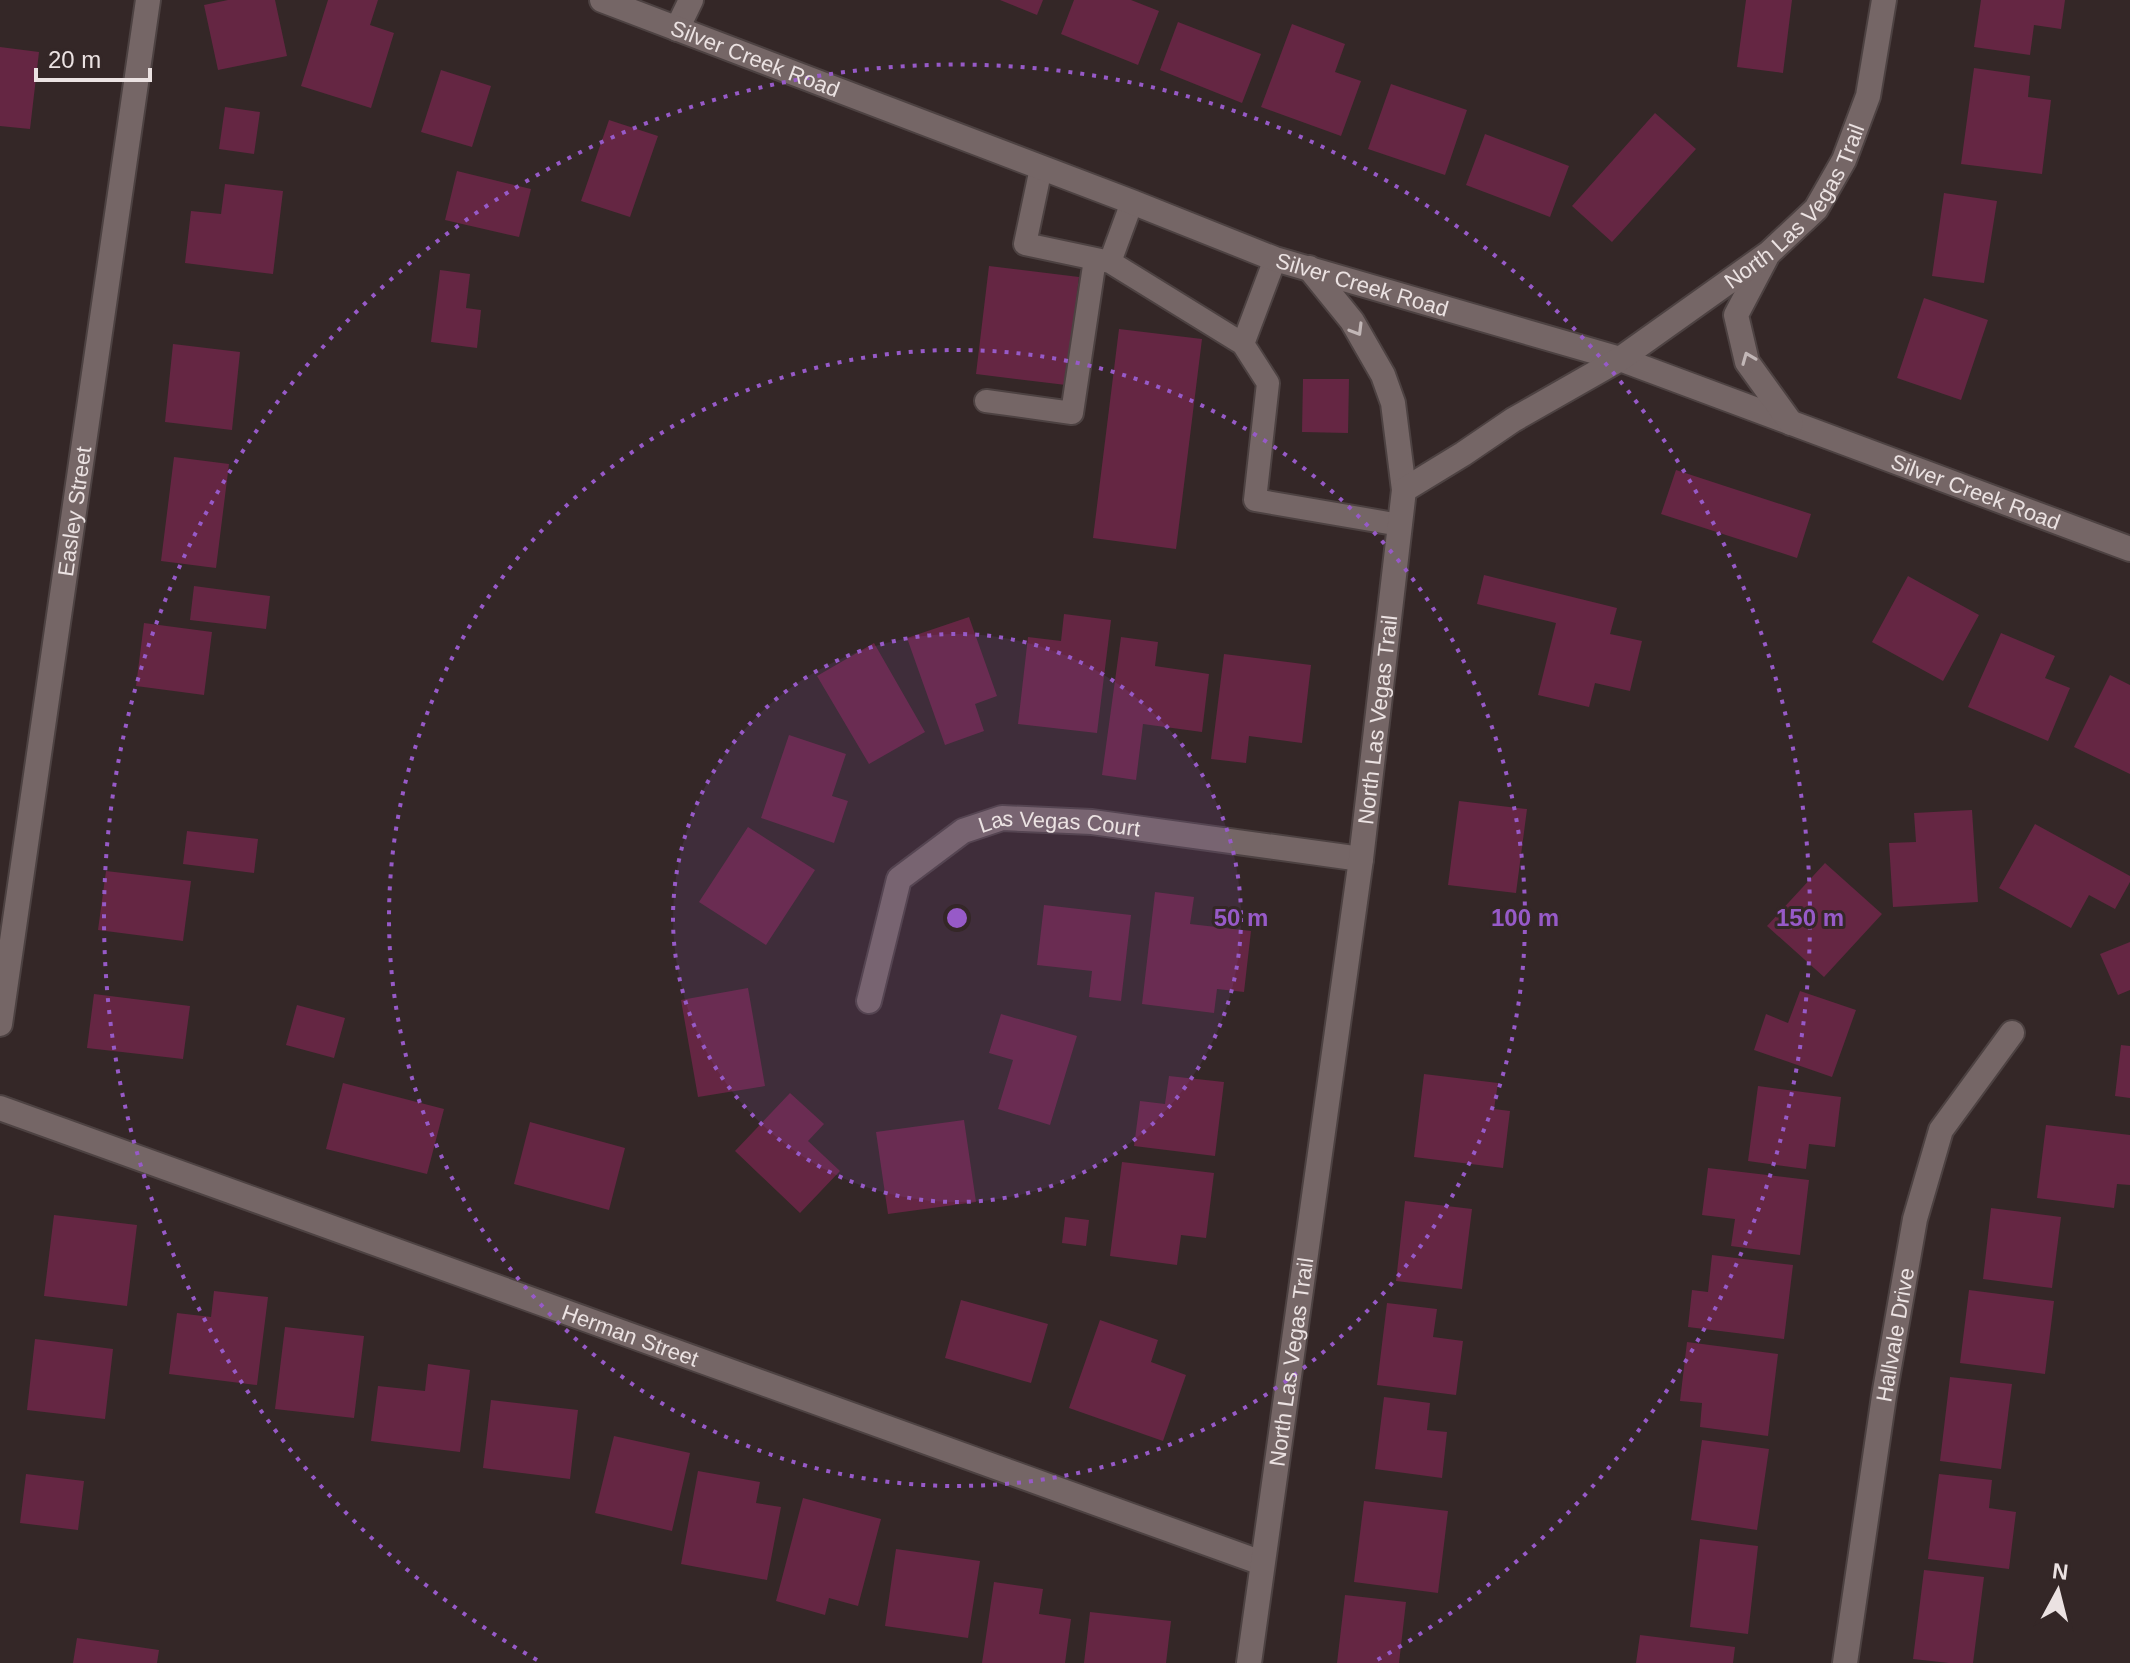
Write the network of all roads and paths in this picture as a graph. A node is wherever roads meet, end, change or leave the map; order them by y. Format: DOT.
graph roads {
  1 [pos="148,0"];
  2 [pos="602,0"];
  3 [pos="691,0"];
  4 [pos="1884,0"];
  5 [pos="677,29"];
  6 [pos="1041,168"];
  7 [pos="1132,202"];
  8 [pos="1769,253"];
  9 [pos="1275,259"];
  10 [pos="1102,260"];
  11 [pos="1309,268"];
  12 [pos="1243,344"];
  13 [pos="1620,359"];
  14 [pos="986,401"];
  15 [pos="1791,423"];
  16 [pos="1404,490"];
  17 [pos="1400,525"];
  18 [pos="2130,549"];
  19 [pos="1361,859"];
  20 [pos="869,1001"];
  21 [pos="0,1024"];
  22 [pos="2012,1033"];
  23 [pos="0,1108"];
  24 [pos="1262,1563"];
  25 [pos="1249,1663"];
  26 [pos="1845,1663"];
  1 -- 21 [label="street, Easley Street"];
  2 -- 5 [label="street, Silver Creek Road"];
  3 -- 5 [label="street"];
  4 -- 8 [label="street, North Las Vegas Trail"];
  5 -- 6 [label="street, Silver Creek Road"];
  6 -- 7 [label="street, Silver Creek Road"];
  6 -- 10 [label="lane"];
  7 -- 9 [label="street, Silver Creek Road"];
  7 -- 10 [label="lane"];
  8 -- 13 [label="street, North Las Vegas Trail"];
  15 -- 8 [label="street, one-way"];
  9 -- 11 [label="street, Silver Creek Road"];
  9 -- 12 [label="lane"];
  10 -- 12 [label="lane"];
  10 -- 14 [label="lane"];
  11 -- 13 [label="street, Silver Creek Road"];
  11 -- 16 [label="street, one-way"];
  12 -- 17 [label="lane"];
  13 -- 15 [label="street, Silver Creek Road"];
  13 -- 16 [label="street, North Las Vegas Trail"];
  15 -- 18 [label="street, Silver Creek Road"];
  16 -- 17 [label="street, North Las Vegas Trail"];
  17 -- 19 [label="street, North Las Vegas Trail"];
  19 -- 20 [label="street, Las Vegas Court"];
  19 -- 24 [label="street, North Las Vegas Trail"];
  22 -- 26 [label="street, Hallvale Drive"];
  23 -- 24 [label="street, Herman Street"];
  24 -- 25 [label="street, North Las Vegas Trail"];
}
